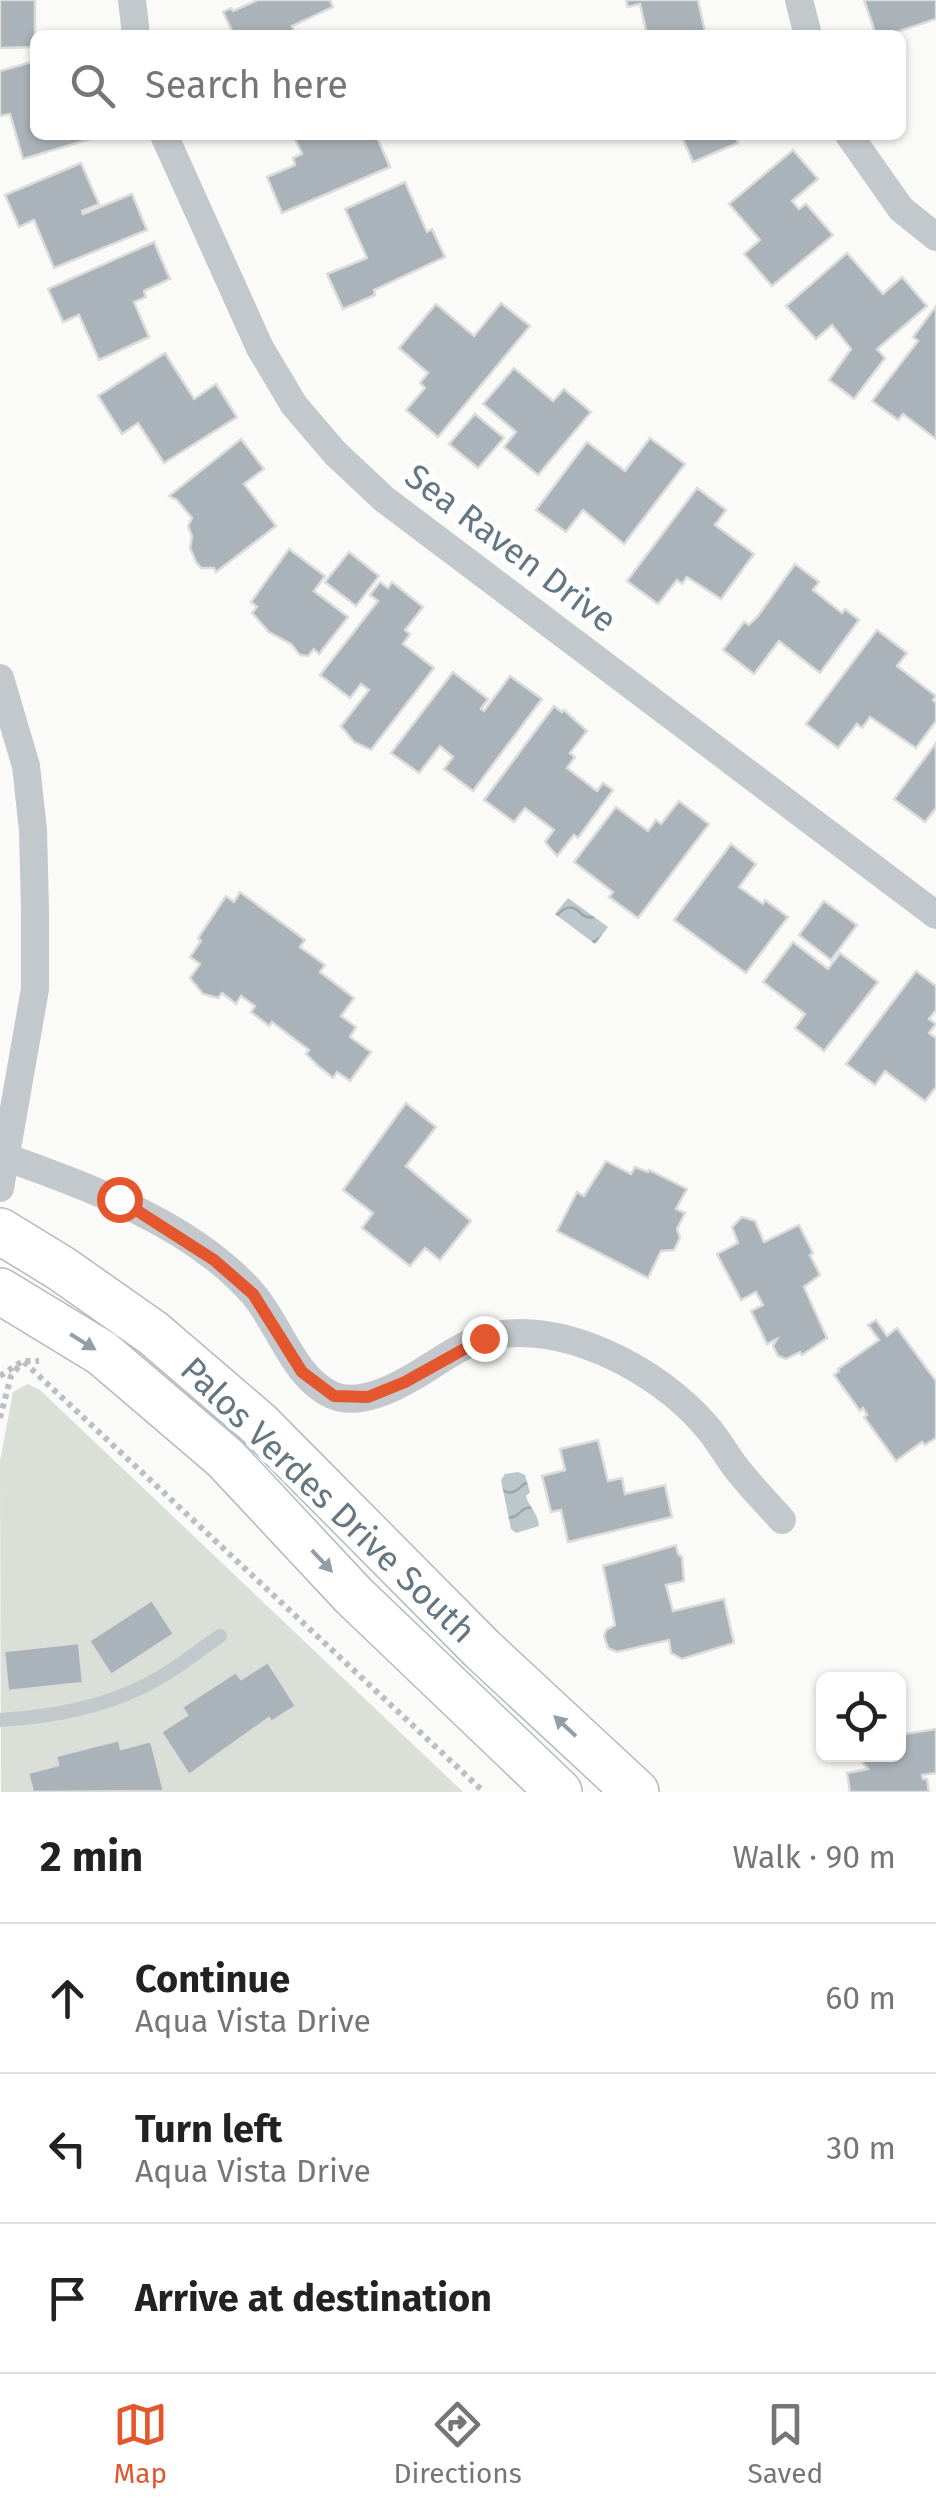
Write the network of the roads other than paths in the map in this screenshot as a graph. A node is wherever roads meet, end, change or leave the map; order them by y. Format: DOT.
graph roads {
  1 [pos="132,0"];
  2 [pos="799,0"];
  3 [pos="135,30"];
  4 [pos="807,30"];
  5 [pos="166,140"];
  6 [pos="853,140"];
  7 [pos="936,237"];
  8 [pos="0,678"];
  9 [pos="936,916"];
  10 [pos="5,1157"];
  11 [pos="0,1188"];
  12 [pos="0,1231"];
  13 [pos="0,1291"];
  14 [pos="782,1520"];
  15 [pos="220,1636"];
  16 [pos="0,1720"];
  17 [pos="560,1792"];
  18 [pos="636,1792"];
  1 -- 3 [label="street"];
  2 -- 4 [label="street"];
  5 -- 9 [label="street, Sea Raven Drive"];
  6 -- 7 [label="street"];
  8 -- 10 [label="street"];
  10 -- 11 [label="street"];
  10 -- 14 [label="street"];
  18 -- 12 [label="main road, Palos Verdes Drive South, one-way"];
  13 -- 17 [label="main road, Palos Verdes Drive South, one-way"];
  15 -- 16 [label="lane"];
}
